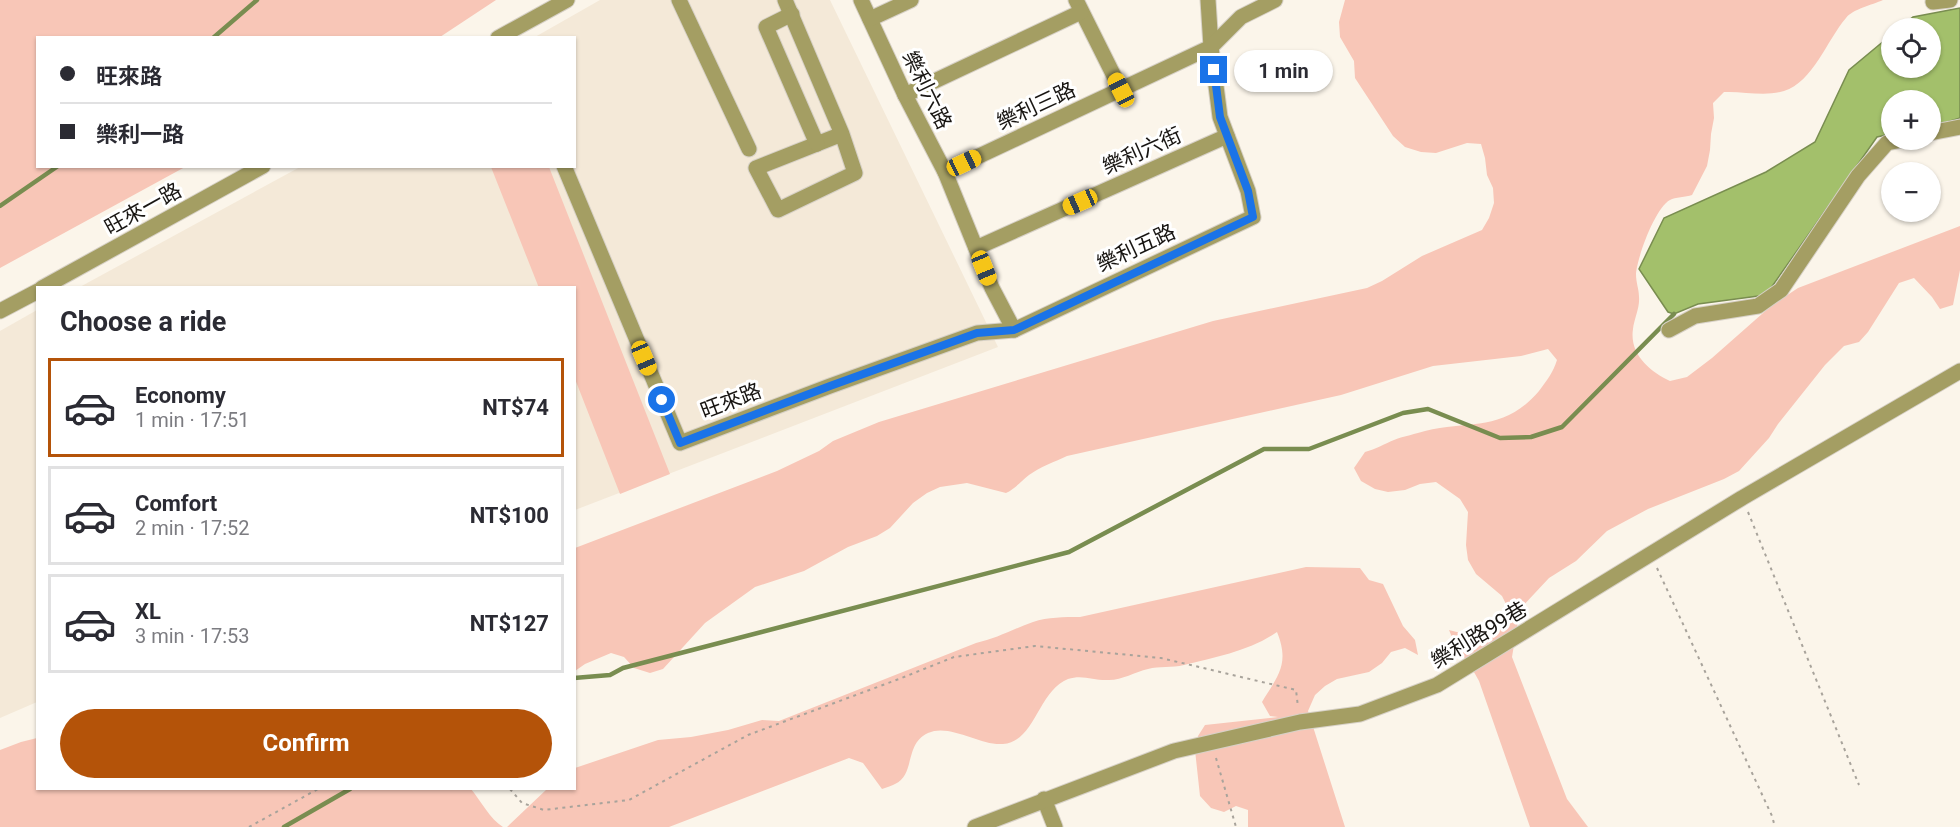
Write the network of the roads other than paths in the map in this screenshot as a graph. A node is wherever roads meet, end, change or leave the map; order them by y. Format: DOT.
graph roads {
  1 [pos="567,0"];
  2 [pos="679,0"];
  3 [pos="861,0"];
  4 [pos="911,0"];
  5 [pos="1208,0"];
  6 [pos="1275,0"];
  7 [pos="1950,0"];
  8 [pos="1933,2"];
  9 [pos="1078,6"];
  10 [pos="788,7"];
  11 [pos="870,19"];
  12 [pos="505,36"];
  13 [pos="1210,47"];
  14 [pos="1121,90"];
  15 [pos="905,95"];
  16 [pos="1960,127"];
  17 [pos="1941,131"];
  18 [pos="842,134"];
  19 [pos="1227,136"];
  20 [pos="817,144"];
  21 [pos="749,149"];
  22 [pos="1881,150"];
  23 [pos="259,168"];
  24 [pos="565,168"];
  25 [pos="945,172"];
  26 [pos="976,248"];
  27 [pos="46,286"];
  28 [pos="36,292"];
  29 [pos="0,311"];
  30 [pos="1014,330"];
  31 [pos="1669,330"];
  32 [pos="1960,371"];
  33 [pos="1044,799"];
  34 [pos="975,827"];
  35 [pos="1055,827"];
  1 -- 12 [label="street"];
  2 -- 21 [label="street"];
  3 -- 11 [label="street, 樂利六路"];
  4 -- 11 [label="street"];
  5 -- 13 [label="street"];
  6 -- 13 [label="street, 樂利三路"];
  7 -- 8 [label="street"];
  9 -- 14 [label="street"];
  9 -- 15 [label="street"];
  10 -- 18 [label="street"];
  10 -- 20 [label="street"];
  11 -- 15 [label="street, 樂利六路"];
  13 -- 14 [label="street, 樂利三路"];
  13 -- 19 [label="street"];
  14 -- 25 [label="street, 樂利三路"];
  15 -- 25 [label="street, 樂利六路"];
  16 -- 17 [label="street"];
  18 -- 20 [label="street"];
  18 -- 20 [label="street"];
  19 -- 26 [label="street, 樂利六街"];
  19 -- 30 [label="street, 樂利五路"];
  22 -- 31 [label="street"];
  23 -- 27 [label="street, 旺來一路"];
  24 -- 30 [label="street, 旺來路"];
  25 -- 26 [label="street, 樂利六路"];
  26 -- 30 [label="street, 樂利六路"];
  28 -- 29 [label="street"];
  32 -- 33 [label="street, 樂利路99巷"];
  33 -- 34 [label="street, 樂利路99巷"];
  33 -- 35 [label="street"];
}
